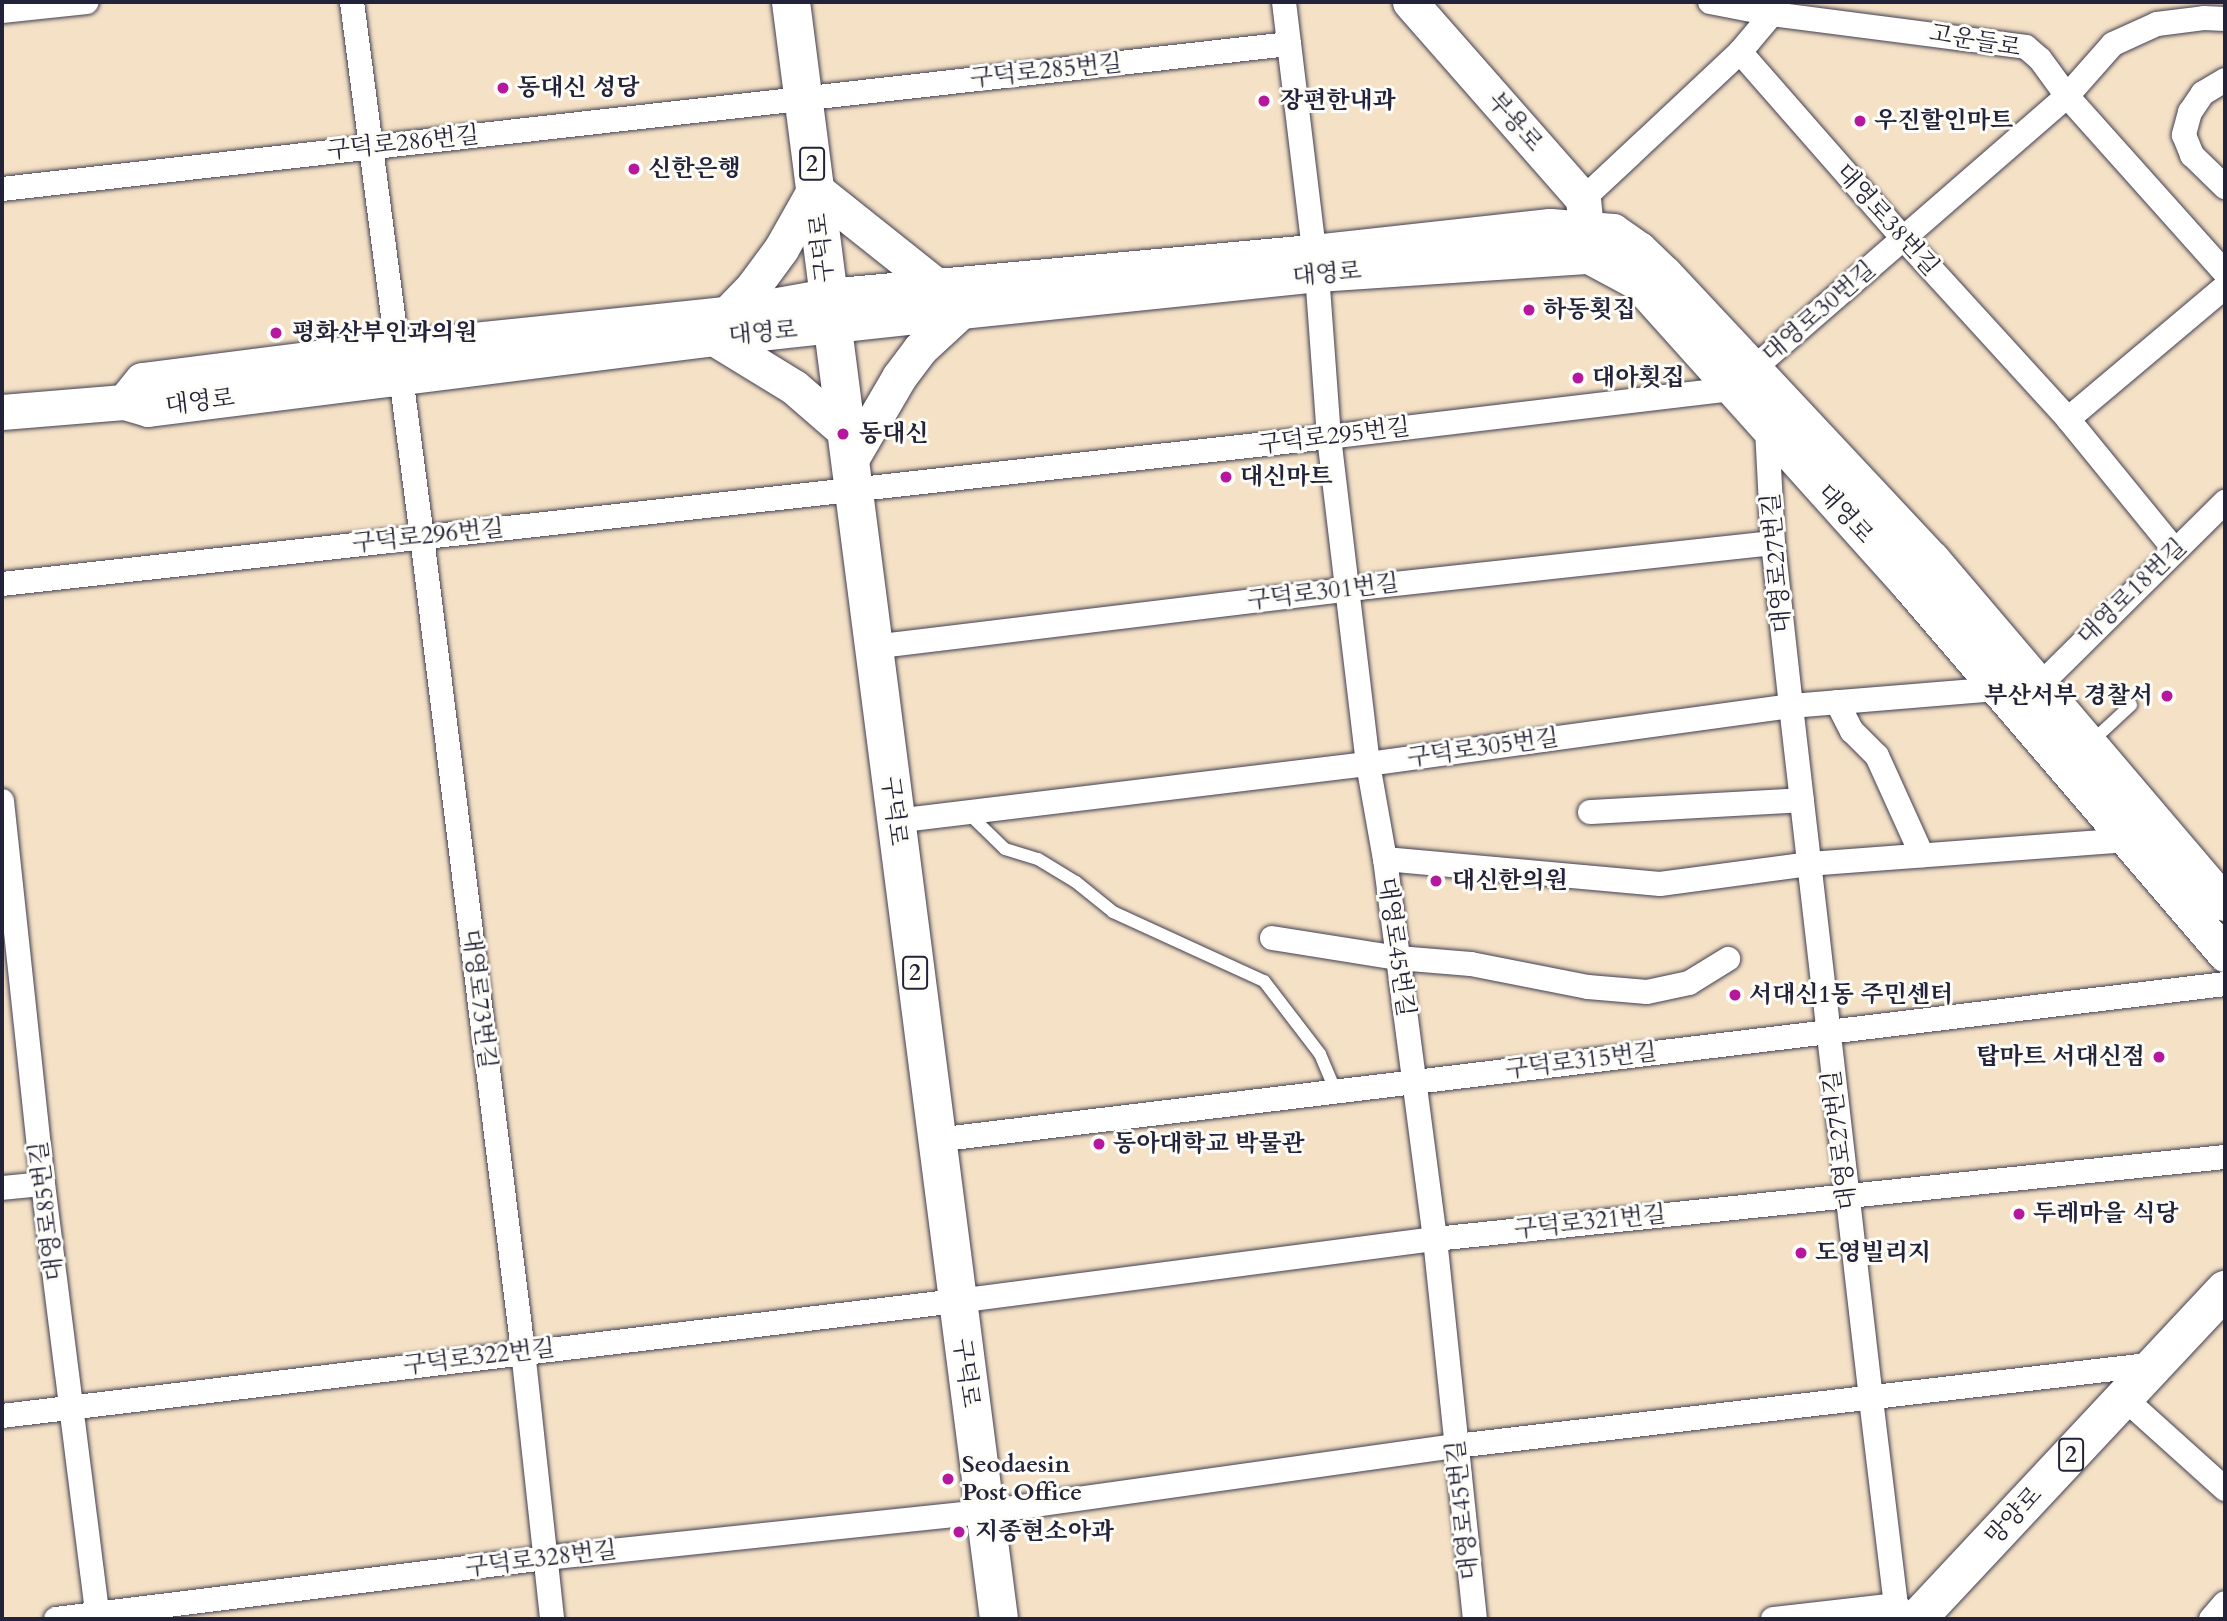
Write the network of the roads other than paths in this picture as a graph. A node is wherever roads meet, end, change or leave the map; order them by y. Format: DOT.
graph roads {
  1 [pos="87,2"];
  2 [pos="352,2"];
  3 [pos="791,2"];
  4 [pos="1284,2"];
  5 [pos="1410,2"];
  6 [pos="1710,2"];
  7 [pos="2,11"];
  8 [pos="1832,11"];
  9 [pos="1772,14"];
  10 [pos="2225,19"];
  11 [pos="1289,44"];
  12 [pos="1740,52"];
  13 [pos="2225,79"];
  14 [pos="2067,96"];
  15 [pos="803,98"];
  16 [pos="372,147"];
  17 [pos="2225,187"];
  18 [pos="2,188"];
  19 [pos="815,188"];
  20 [pos="1586,227"];
  21 [pos="1903,238"];
  22 [pos="1316,263"];
  23 [pos="2225,273"];
  24 [pos="937,286"];
  25 [pos="2225,287"];
  26 [pos="961,311"];
  27 [pos="829,312"];
  28 [pos="720,326"];
  29 [pos="399,363"];
  30 [pos="1742,379"];
  31 [pos="2,412"];
  32 [pos="2068,419"];
  33 [pos="1768,429"];
  34 [pos="1329,438"];
  35 [pos="850,461"];
  36 [pos="2225,502"];
  37 [pos="422,537"];
  38 [pos="1773,543"];
  39 [pos="2175,550"];
  40 [pos="2,584"];
  41 [pos="1349,589"];
  42 [pos="873,647"];
  43 [pos="2041,684"];
  44 [pos="1999,689"];
  45 [pos="1837,702"];
  46 [pos="2131,705"];
  47 [pos="1791,706"];
  48 [pos="2090,744"];
  49 [pos="1368,764"];
  50 [pos="1802,800"];
  51 [pos="2,802"];
  52 [pos="967,812"];
  53 [pos="1590,812"];
  54 [pos="896,821"];
  55 [pos="2126,840"];
  56 [pos="1922,855"];
  57 [pos="1385,859"];
  58 [pos="1809,864"];
  59 [pos="2225,903"];
  60 [pos="7,906"];
  61 [pos="1272,938"];
  62 [pos="2225,954"];
  63 [pos="1398,958"];
  64 [pos="1728,959"];
  65 [pos="2225,984"];
  66 [pos="1827,1031"];
  67 [pos="1414,1081"];
  68 [pos="1336,1092"];
  69 [pos="936,1140"];
  70 [pos="2225,1157"];
  71 [pos="43,1184"];
  72 [pos="2,1188"];
  73 [pos="1847,1196"];
  74 [pos="1435,1238"];
  75 [pos="2225,1290"];
  76 [pos="957,1301"];
  77 [pos="523,1352"];
  78 [pos="2156,1364"];
  79 [pos="2124,1398"];
  80 [pos="1871,1399"];
  81 [pos="72,1408"];
  82 [pos="2,1416"];
  83 [pos="1456,1446"];
  84 [pos="2225,1489"];
  85 [pos="985,1512"];
  86 [pos="545,1558"];
  87 [pos="2225,1603"];
  88 [pos="1908,1614"];
  89 [pos="98,1617"];
  90 [pos="56,1619"];
  91 [pos="552,1619"];
  92 [pos="999,1619"];
  93 [pos="1475,1619"];
  94 [pos="1773,1619"];
  95 [pos="2211,1619"];
  1 -- 7 [label="street"];
  2 -- 16 [label="street, 대영로73번길"];
  3 -- 15 [label="main road, 구덕로 / 2"];
  4 -- 11 [label="street, 대영로45번길"];
  5 -- 20 [label="main road, 부용로"];
  6 -- 9 [label="street, 고운들로"];
  8 -- 9 [label="street, 고운들로"];
  8 -- 14 [label="street, 고운들로"];
  9 -- 12 [label="street"];
  10 -- 14 [label="street, 대영로30번길"];
  11 -- 15 [label="street, 구덕로285번길"];
  11 -- 22 [label="street, 대영로45번길"];
  12 -- 20 [label="street"];
  12 -- 21 [label="street, 대영로38번길"];
  13 -- 17 [label="street"];
  14 -- 21 [label="street, 대영로30번길"];
  14 -- 23 [label="street, 고운들로"];
  15 -- 16 [label="street, 구덕로286번길"];
  15 -- 19 [label="main road, 구덕로 / 2"];
  16 -- 18 [label="street, 구덕로286번길"];
  16 -- 29 [label="street, 대영로73번길"];
  19 -- 24 [label="main road"];
  19 -- 27 [label="main road, 구덕로 / 2"];
  19 -- 28 [label="main road"];
  20 -- 22 [label="main road, 대영로"];
  20 -- 30 [label="main road, 대영로"];
  21 -- 30 [label="street, 대영로30번길"];
  21 -- 32 [label="street, 대영로38번길"];
  22 -- 24 [label="main road, 대영로"];
  22 -- 26 [label="main road, 대영로"];
  22 -- 34 [label="street, 대영로45번길"];
  24 -- 27 [label="main road, 대영로"];
  25 -- 32 [label="street"];
  26 -- 27 [label="main road, 대영로"];
  26 -- 35 [label="main road"];
  27 -- 28 [label="main road, 대영로"];
  27 -- 35 [label="main road, 구덕로 / 2"];
  28 -- 29 [label="main road, 대영로"];
  28 -- 35 [label="main road"];
  29 -- 31 [label="main road, 대영로"];
  29 -- 37 [label="street, 대영로73번길"];
  30 -- 33 [label="main road, 대영로"];
  30 -- 34 [label="street, 구덕로295번길"];
  30 -- 43 [label="main road, 대영로"];
  32 -- 39 [label="street, 대영로38번길"];
  33 -- 38 [label="street, 대영로27번길"];
  33 -- 44 [label="main road, 대영로"];
  34 -- 35 [label="street, 구덕로295번길"];
  34 -- 41 [label="street, 대영로45번길"];
  35 -- 37 [label="street, 구덕로296번길"];
  35 -- 42 [label="main road, 구덕로 / 2"];
  36 -- 39 [label="street, 대영로18번길"];
  37 -- 40 [label="street, 구덕로296번길"];
  37 -- 77 [label="street, 대영로73번길"];
  38 -- 41 [label="street, 구덕로301번길"];
  38 -- 47 [label="street, 대영로27번길"];
  39 -- 43 [label="street, 대영로18번길"];
  41 -- 42 [label="street, 구덕로301번길"];
  41 -- 49 [label="street, 대영로45번길"];
  42 -- 54 [label="main road, 구덕로 / 2"];
  43 -- 48 [label="main road, 대영로"];
  44 -- 45 [label="street, 구덕로305번길"];
  44 -- 55 [label="main road, 대영로"];
  45 -- 47 [label="street, 구덕로305번길"];
  45 -- 56 [label="street"];
  46 -- 48 [label="lane"];
  47 -- 49 [label="street, 구덕로305번길"];
  47 -- 50 [label="street, 대영로27번길"];
  48 -- 59 [label="main road, 대영로"];
  49 -- 52 [label="street, 구덕로305번길"];
  49 -- 57 [label="street, 대영로45번길"];
  50 -- 53 [label="street"];
  50 -- 58 [label="street, 대영로27번길"];
  51 -- 60 [label="street, 대영로85번길"];
  52 -- 54 [label="street, 구덕로305번길"];
  52 -- 68 [label="lane"];
  54 -- 69 [label="main road, 구덕로 / 2"];
  55 -- 56 [label="street"];
  55 -- 62 [label="main road, 대영로"];
  56 -- 58 [label="street"];
  57 -- 58 [label="street"];
  57 -- 63 [label="street, 대영로45번길"];
  58 -- 66 [label="street, 대영로27번길"];
  60 -- 71 [label="street, 대영로85번길"];
  61 -- 63 [label="street"];
  63 -- 64 [label="street"];
  63 -- 67 [label="street, 대영로45번길"];
  65 -- 66 [label="street, 구덕로315번길"];
  66 -- 67 [label="street, 구덕로315번길"];
  66 -- 73 [label="street, 대영로27번길"];
  67 -- 68 [label="street, 구덕로315번길"];
  67 -- 74 [label="street, 대영로45번길"];
  68 -- 69 [label="street, 구덕로315번길"];
  69 -- 76 [label="main road, 구덕로 / 2"];
  70 -- 73 [label="street, 구덕로321번길"];
  71 -- 72 [label="street"];
  71 -- 81 [label="street, 대영로85번길"];
  73 -- 74 [label="street, 구덕로321번길"];
  73 -- 80 [label="street, 대영로27번길"];
  74 -- 76 [label="street, 구덕로321번길"];
  74 -- 83 [label="street, 대영로45번길"];
  75 -- 78 [label="main road, 망양로 / 2"];
  76 -- 77 [label="street, 구덕로322번길"];
  76 -- 85 [label="main road, 구덕로 / 2"];
  77 -- 81 [label="street, 구덕로322번길"];
  77 -- 86 [label="street, 대영로73번길"];
  78 -- 79 [label="main road, 망양로 / 2"];
  78 -- 80 [label="street, 구덕로328번길"];
  79 -- 84 [label="street"];
  79 -- 88 [label="main road, 망양로 / 2"];
  80 -- 83 [label="street, 구덕로328번길"];
  80 -- 88 [label="street, 대영로27번길"];
  81 -- 82 [label="street, 구덕로322번길"];
  81 -- 89 [label="street, 대영로85번길"];
  83 -- 85 [label="street, 구덕로328번길"];
  83 -- 93 [label="street, 대영로45번길"];
  85 -- 86 [label="street, 구덕로328번길"];
  85 -- 92 [label="main road, 구덕로 / 2"];
  86 -- 89 [label="street, 구덕로328번길"];
  86 -- 91 [label="street, 대영로73번길"];
  87 -- 95 [label="street"];
  88 -- 94 [label="street"];
  89 -- 90 [label="street, 구덕로328번길"];
}
